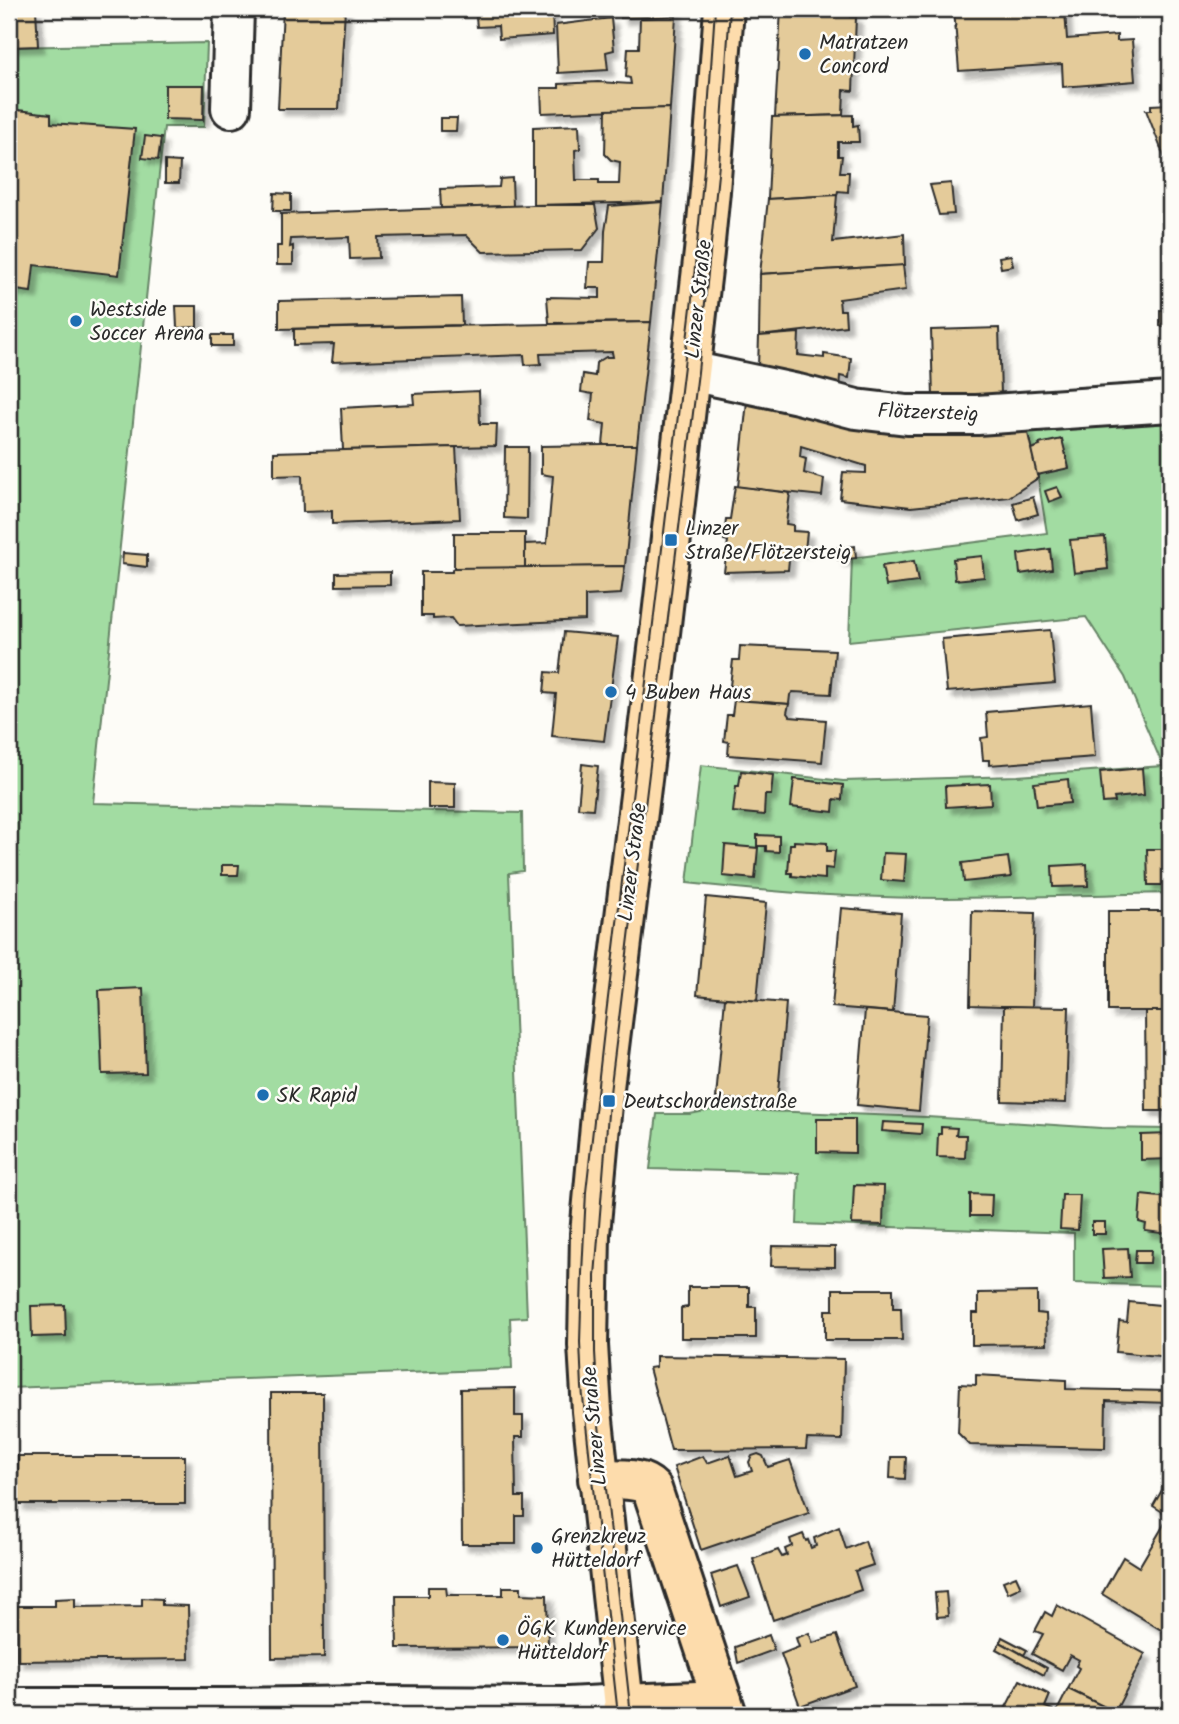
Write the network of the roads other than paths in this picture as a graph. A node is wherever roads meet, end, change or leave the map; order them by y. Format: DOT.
graph roads {
  1 [pos="234,9"];
  2 [pos="724,9"];
  3 [pos="231,108"];
  4 [pos="691,371"];
  5 [pos="1170,402"];
  6 [pos="598,1479"];
  7 [pos="725,1707"];
  8 [pos="9,1708"];
  9 [pos="625,1709"];
  10 [pos="386,1711"];
  1 -- 3 [label="street"];
  2 -- 4 [label="main road, Linzer Straße"];
  4 -- 5 [label="street, Flötzersteig"];
  4 -- 6 [label="main road, Linzer Straße"];
  6 -- 7 [label="main road"];
  6 -- 9 [label="main road, Linzer Straße"];
  7 -- 9 [label="main road"];
  8 -- 10 [label="street"];
  9 -- 10 [label="street"];
}
